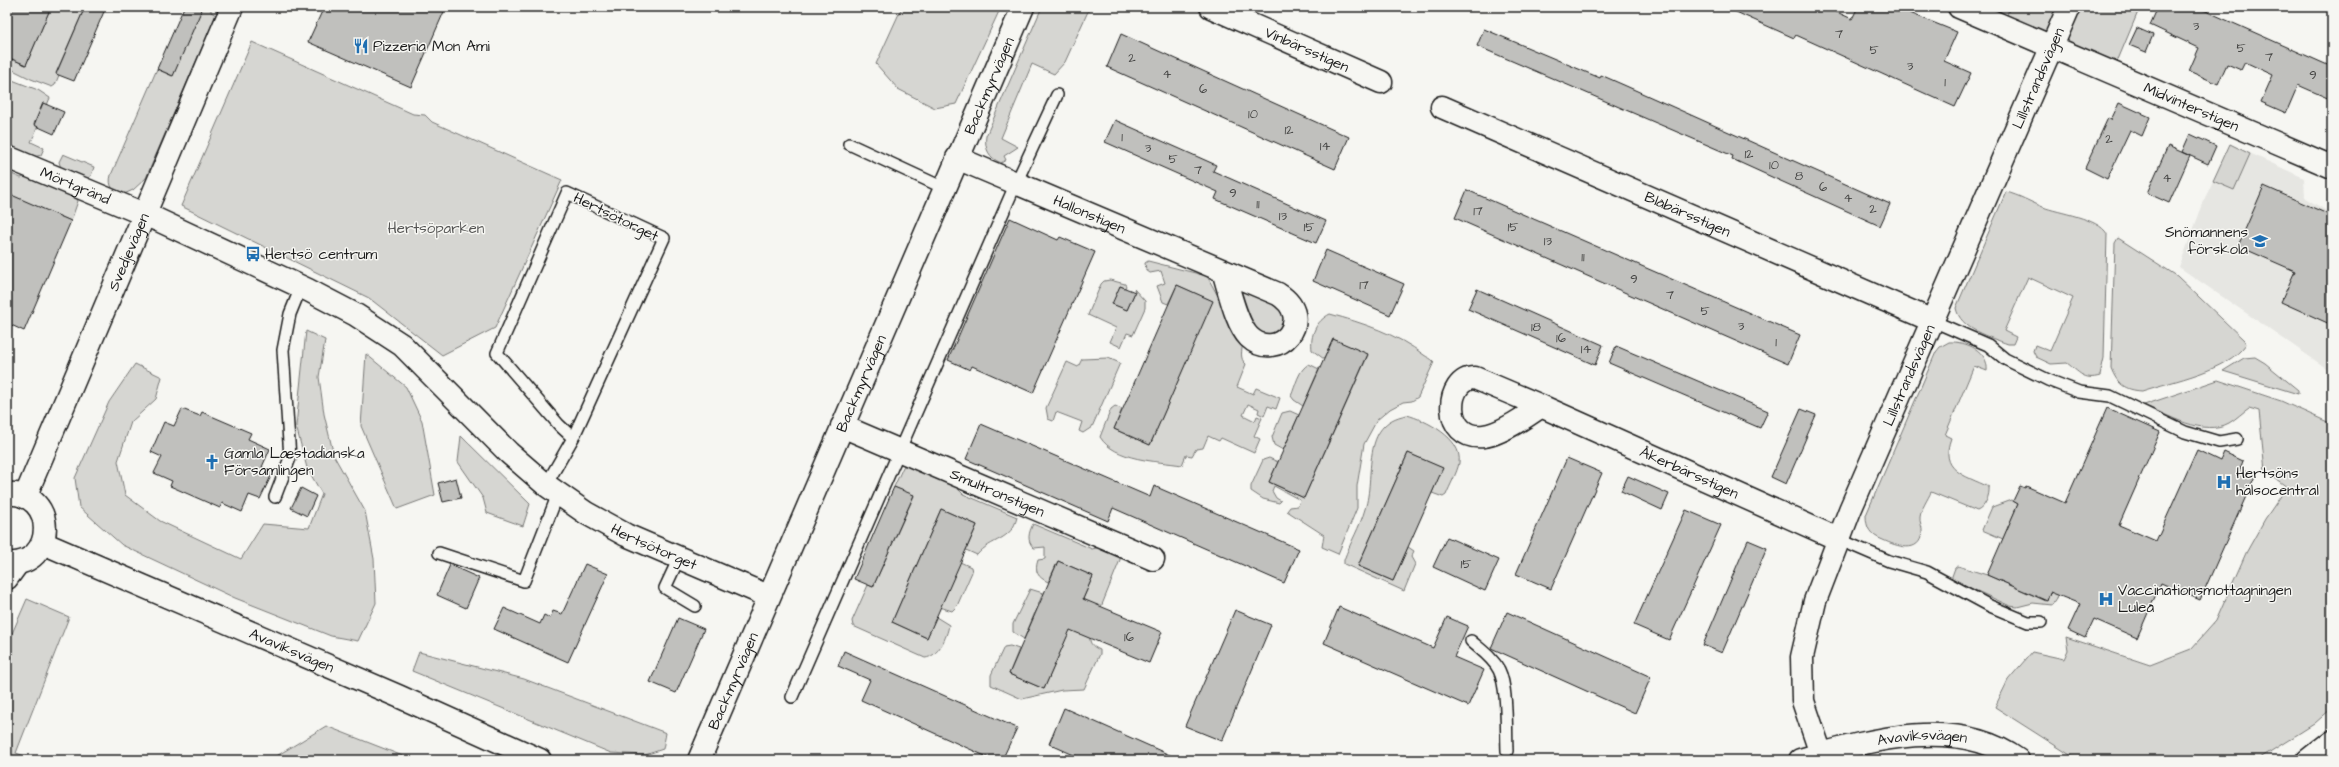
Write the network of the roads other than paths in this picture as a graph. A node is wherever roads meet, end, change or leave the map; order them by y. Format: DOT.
graph roads {
  1 [pos="232,7"];
  2 [pos="1023,7"];
  3 [pos="1211,7"];
  4 [pos="1959,7"];
  5 [pos="2069,7"];
  6 [pos="2052,47"];
  7 [pos="1380,82"];
  8 [pos="1057,95"];
  9 [pos="1442,107"];
  10 [pos="849,144"];
  11 [pos="7,157"];
  12 [pos="957,158"];
  13 [pos="2332,167"];
  14 [pos="1016,182"];
  15 [pos="944,188"];
  16 [pos="143,213"];
  17 [pos="1223,271"];
  18 [pos="301,287"];
  19 [pos="1933,321"];
  20 [pos="1541,406"];
  21 [pos="842,426"];
  22 [pos="573,438"];
  23 [pos="2237,439"];
  24 [pos="899,450"];
  25 [pos="552,489"];
  26 [pos="16,496"];
  27 [pos="275,497"];
  28 [pos="1838,539"];
  29 [pos="43,543"];
  30 [pos="439,553"];
  31 [pos="679,558"];
  32 [pos="1153,559"];
  33 [pos="11,568"];
  34 [pos="768,596"];
  35 [pos="695,606"];
  36 [pos="2041,622"];
  37 [pos="1470,641"];
  38 [pos="792,697"];
  39 [pos="2332,741"];
  40 [pos="1507,751"];
  41 [pos="1821,754"];
  42 [pos="540,760"];
  43 [pos="699,760"];
  44 [pos="1800,760"];
  45 [pos="2018,760"];
  46 [pos="2308,760"];
  1 -- 16 [label="street, Svedjevägen"];
  2 -- 12 [label="street, Backmyrvägen"];
  3 -- 7 [label="street, Vinbärsstigen"];
  4 -- 6 [label="street, Midvinterstigen"];
  5 -- 6 [label="street, Lillstrandsvägen"];
  6 -- 13 [label="street, Midvinterstigen"];
  6 -- 19 [label="street, Lillstrandsvägen"];
  8 -- 14 [label="lane"];
  9 -- 19 [label="street, Blåbärsstigen"];
  10 -- 15 [label="lane"];
  11 -- 16 [label="street, Mörtgränd"];
  12 -- 14 [label="street, Hallonstigen"];
  12 -- 15 [label="street, Backmyrvägen"];
  14 -- 17 [label="street, Hallonstigen"];
  14 -- 24 [label="lane"];
  15 -- 21 [label="street, Backmyrvägen"];
  16 -- 18 [label="street, Hertsötorget"];
  16 -- 26 [label="street, Svedjevägen"];
  18 -- 25 [label="street, Hertsötorget"];
  18 -- 27 [label="lane"];
  19 -- 23 [label="lane"];
  19 -- 28 [label="street, Lillstrandsvägen"];
  20 -- 28 [label="street, Åkerbärsstigen"];
  21 -- 24 [label="street, Smultronstigen"];
  21 -- 34 [label="street, Backmyrvägen"];
  22 -- 22 [label="lane, Hertsötorget"];
  22 -- 25 [label="lane, Hertsötorget"];
  24 -- 32 [label="street, Smultronstigen"];
  24 -- 38 [label="lane"];
  25 -- 30 [label="lane"];
  25 -- 31 [label="street, Hertsötorget"];
  26 -- 29 [label="street"];
  28 -- 36 [label="lane"];
  28 -- 41 [label="street, Lillstrandsvägen"];
  29 -- 33 [label="street"];
  29 -- 42 [label="street, Avaviksvägen"];
  31 -- 34 [label="street, Hertsötorget"];
  31 -- 35 [label="lane"];
  34 -- 43 [label="street, Backmyrvägen"];
  37 -- 40 [label="lane"];
  39 -- 46 [label="street"];
  41 -- 44 [label="street, Avaviksvägen"];
  41 -- 45 [label="street, Avaviksvägen"];
}
